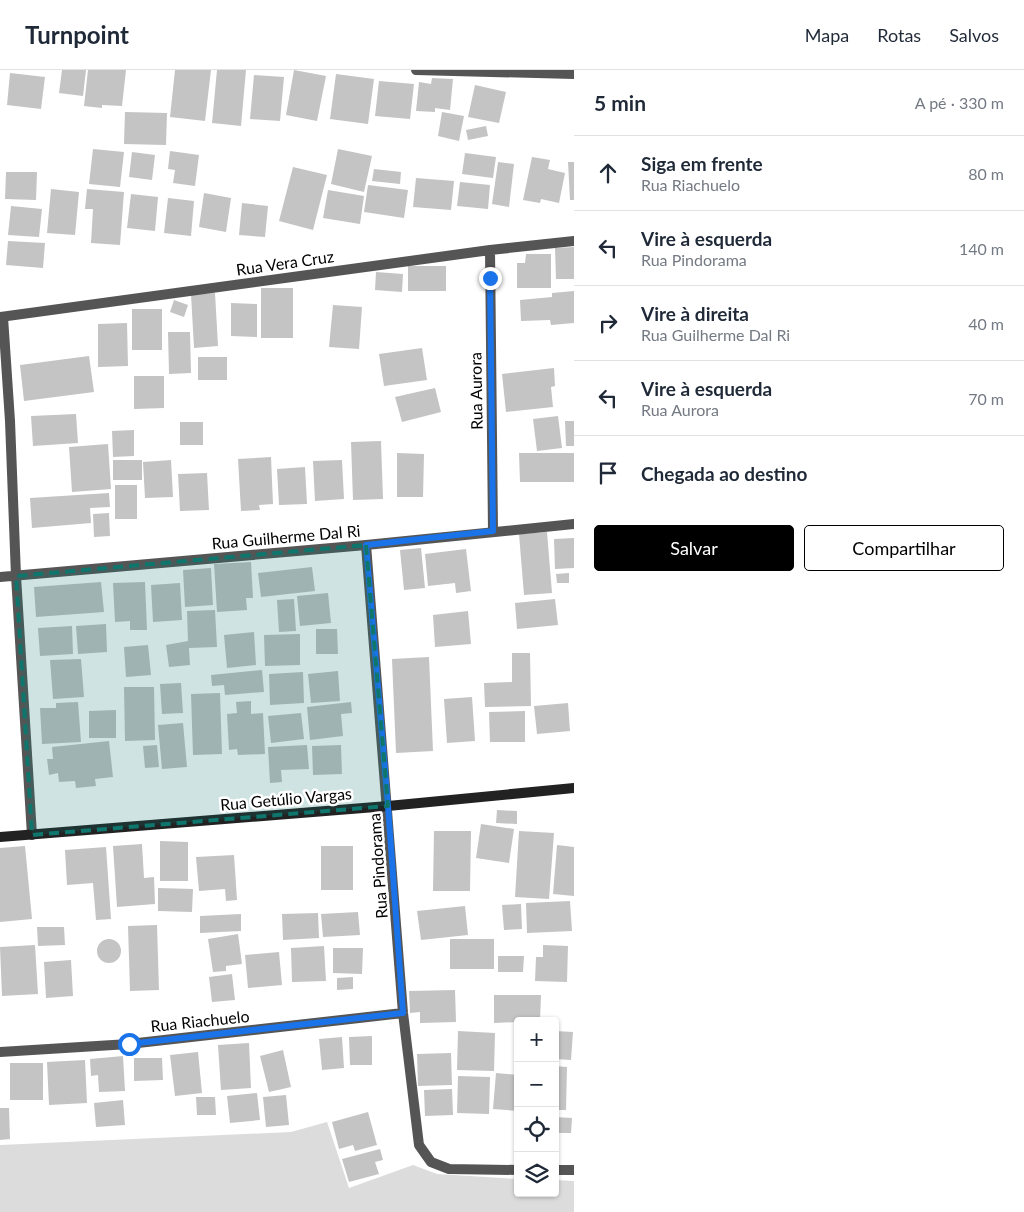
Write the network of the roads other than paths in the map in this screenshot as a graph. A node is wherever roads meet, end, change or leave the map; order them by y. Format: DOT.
graph roads {
  1 [pos="416,70"];
  2 [pos="574,74"];
  3 [pos="574,241"];
  4 [pos="490,250"];
  5 [pos="2,317"];
  6 [pos="574,524"];
  7 [pos="493,531"];
  8 [pos="366,545"];
  9 [pos="16,576"];
  10 [pos="0,577"];
  11 [pos="574,788"];
  12 [pos="388,806"];
  13 [pos="32,835"];
  14 [pos="0,837"];
  15 [pos="403,1013"];
  16 [pos="0,1052"];
  17 [pos="514,1170"];
  18 [pos="559,1170"];
  19 [pos="574,1170"];
  1 -- 2 [label="street"];
  3 -- 4 [label="street, Rua Vera Cruz"];
  4 -- 5 [label="street, Rua Vera Cruz"];
  4 -- 7 [label="street, Rua Aurora"];
  5 -- 9 [label="street"];
  6 -- 7 [label="street, Rua Guilherme Dal Ri"];
  7 -- 8 [label="street, Rua Guilherme Dal Ri"];
  8 -- 9 [label="street, Rua Guilherme Dal Ri"];
  8 -- 12 [label="street, Rua Pindorama"];
  9 -- 10 [label="street, Rua Guilherme Dal Ri"];
  9 -- 13 [label="street"];
  11 -- 12 [label="street, Rua Getúlio Vargas"];
  12 -- 13 [label="street, Rua Getúlio Vargas"];
  12 -- 15 [label="street, Rua Pindorama"];
  13 -- 14 [label="street, Rua Getúlio Vargas"];
  15 -- 16 [label="street, Rua Riachuelo"];
  15 -- 17 [label="street, Rua Pindorama"];
  18 -- 19 [label="street"];
}
